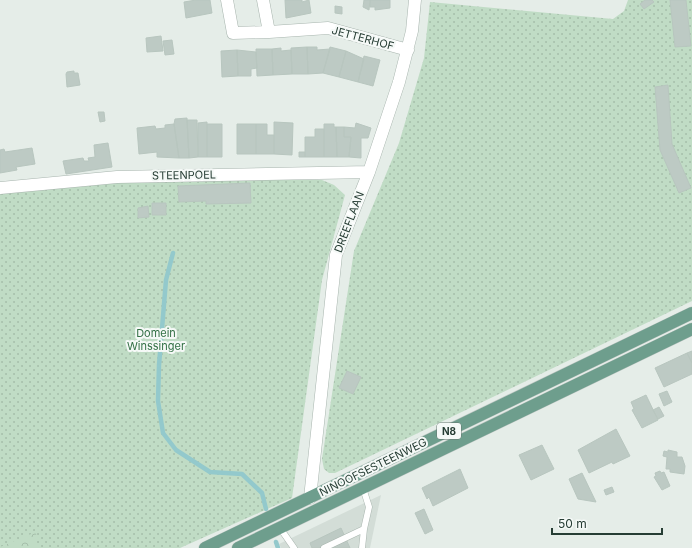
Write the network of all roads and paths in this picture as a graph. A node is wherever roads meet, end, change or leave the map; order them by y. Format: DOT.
graph roads {
  1 [pos="227,0"];
  2 [pos="263,0"];
  3 [pos="415,0"];
  4 [pos="269,32"];
  5 [pos="408,50"];
  6 [pos="369,172"];
  7 [pos="0,188"];
  8 [pos="692,313"];
  9 [pos="692,329"];
  10 [pos="363,488"];
  11 [pos="310,498"];
  12 [pos="280,528"];
  13 [pos="364,529"];
  14 [pos="206,548"];
  15 [pos="238,548"];
  16 [pos="294,548"];
  17 [pos="324,548"];
  18 [pos="362,548"];
  1 -- 4 [label="street, JETTERHOF"];
  2 -- 4 [label="street"];
  3 -- 5 [label="street, DREEFLAAN"];
  4 -- 5 [label="street, JETTERHOF"];
  5 -- 6 [label="street, DREEFLAAN"];
  6 -- 7 [label="street, STEENPOEL"];
  6 -- 11 [label="street, DREEFLAAN"];
  8 -- 11 [label="main road, NINOOFSESTEENWEG / N8"];
  9 -- 10 [label="main road, NINOOFSESTEENWEG / N8"];
  10 -- 12 [label="main road, NINOOFSESTEENWEG / N8"];
  10 -- 13 [label="lane"];
  11 -- 14 [label="main road, NINOOFSESTEENWEG / N8"];
  12 -- 15 [label="main road, NINOOFSESTEENWEG / N8"];
  12 -- 16 [label="lane"];
  13 -- 17 [label="lane"];
  13 -- 18 [label="lane"];
}
